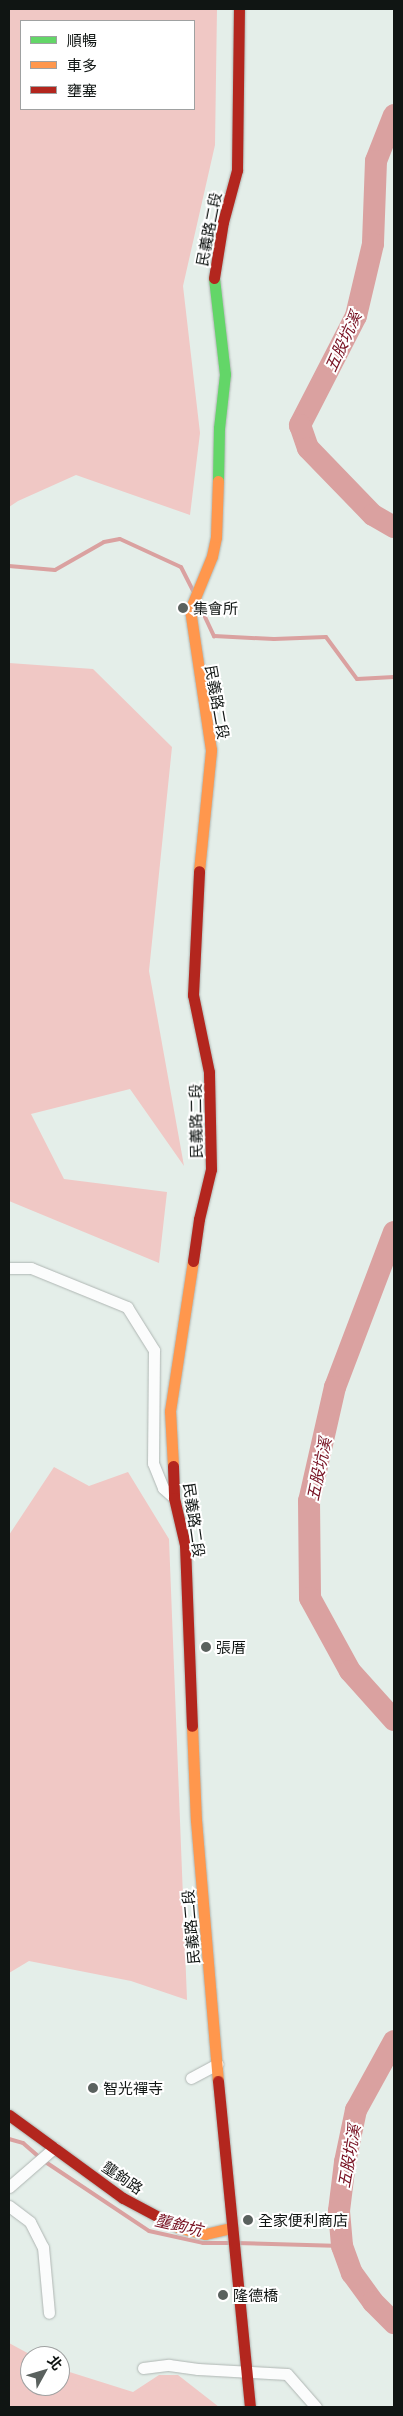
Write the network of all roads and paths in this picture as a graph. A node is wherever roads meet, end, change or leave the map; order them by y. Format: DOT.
graph roads {
  1 [pos="238,9"];
  2 [pos="9,1268"];
  3 [pos="174,1498"];
  4 [pos="217,2064"];
  5 [pos="192,2078"];
  6 [pos="9,2115"];
  7 [pos="51,2151"];
  8 [pos="9,2187"];
  9 [pos="9,2206"];
  10 [pos="233,2234"];
  11 [pos="49,2313"];
  12 [pos="142,2368"];
  13 [pos="246,2372"];
  14 [pos="250,2407"];
  15 [pos="316,2407"];
  1 -- 3 [label="main road, 民義路二段"];
  2 -- 3 [label="street"];
  3 -- 4 [label="main road, 民義路二段"];
  4 -- 5 [label="street"];
  4 -- 10 [label="main road, 民義路二段"];
  6 -- 7 [label="main road, 壟鉤路"];
  7 -- 8 [label="street"];
  7 -- 10 [label="main road, 壟鉤路"];
  9 -- 11 [label="street"];
  10 -- 13 [label="main road"];
  12 -- 13 [label="street"];
  13 -- 14 [label="main road"];
  13 -- 15 [label="street"];
}
